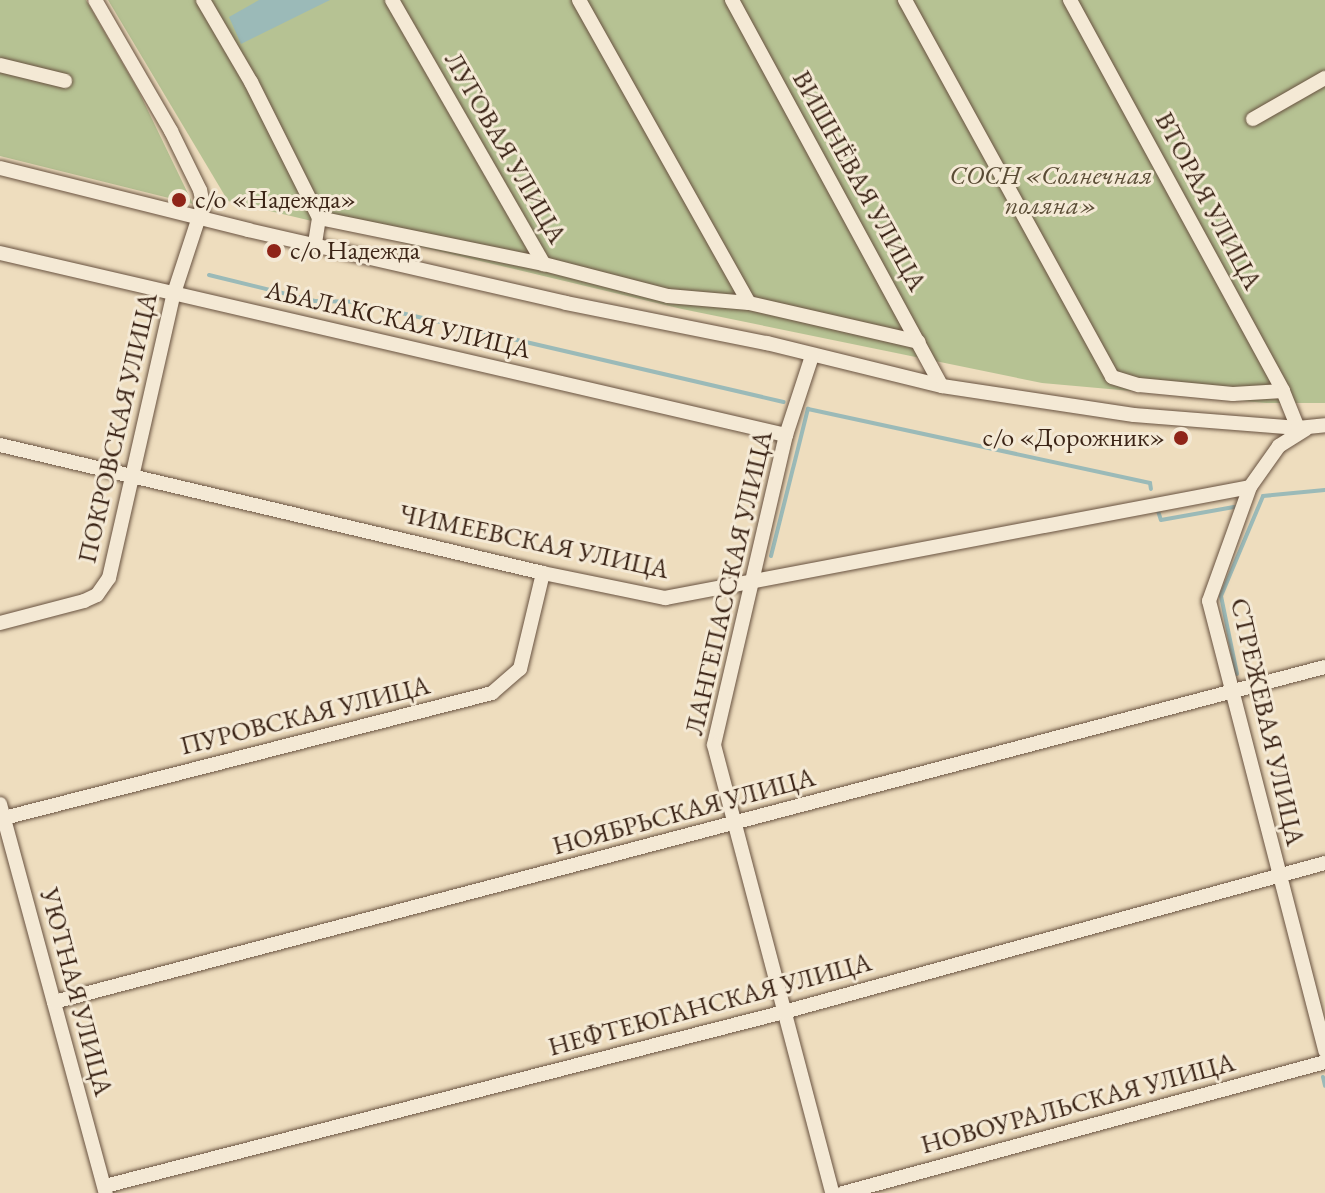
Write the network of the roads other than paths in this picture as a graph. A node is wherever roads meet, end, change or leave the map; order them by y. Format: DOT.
graph roads {
  1 [pos="95,0"];
  2 [pos="203,0"];
  3 [pos="392,0"];
  4 [pos="579,0"];
  5 [pos="732,0"];
  6 [pos="905,0"];
  7 [pos="1070,0"];
  8 [pos="0,65"];
  9 [pos="1325,78"];
  10 [pos="65,81"];
  11 [pos="1253,119"];
  12 [pos="0,168"];
  13 [pos="198,218"];
  14 [pos="319,218"];
  15 [pos="315,244"];
  16 [pos="0,253"];
  17 [pos="544,264"];
  18 [pos="174,293"];
  19 [pos="749,303"];
  20 [pos="919,342"];
  21 [pos="812,356"];
  22 [pos="942,386"];
  23 [pos="1283,391"];
  24 [pos="1325,425"];
  25 [pos="1302,428"];
  26 [pos="786,435"];
  27 [pos="0,445"];
  28 [pos="133,477"];
  29 [pos="1250,487"];
  30 [pos="543,573"];
  31 [pos="755,578"];
  32 [pos="0,623"];
  33 [pos="1325,667"];
  34 [pos="1230,692"];
  35 [pos="1,814"];
  36 [pos="734,823"];
  37 [pos="1325,863"];
  38 [pos="1278,875"];
  39 [pos="54,1002"];
  40 [pos="784,1012"];
  41 [pos="1325,1051"];
  42 [pos="1325,1062"];
  43 [pos="105,1190"];
  44 [pos="832,1193"];
  45 [pos="843,1193"];
  1 -- 13 [label="street"];
  2 -- 14 [label="street"];
  3 -- 17 [label="street, ЛУГОВАЯ УЛИЦА"];
  4 -- 19 [label="street"];
  5 -- 20 [label="street, ВИШНЁВАЯ УЛИЦА"];
  6 -- 23 [label="street"];
  7 -- 23 [label="street, ВТОРАЯ УЛИЦА"];
  8 -- 10 [label="street"];
  9 -- 11 [label="street"];
  12 -- 13 [label="street"];
  13 -- 15 [label="street"];
  13 -- 18 [label="street, ПОКРОВСКАЯ УЛИЦА"];
  14 -- 15 [label="street"];
  14 -- 17 [label="street"];
  15 -- 21 [label="street"];
  16 -- 18 [label="street, АБАЛАКСКАЯ УЛИЦА"];
  17 -- 19 [label="street, ЛУГОВАЯ УЛИЦА"];
  18 -- 26 [label="street, АБАЛАКСКАЯ УЛИЦА"];
  18 -- 28 [label="street, ПОКРОВСКАЯ УЛИЦА"];
  19 -- 20 [label="street, ЛУГОВАЯ УЛИЦА"];
  20 -- 22 [label="street, ВИШНЁВАЯ УЛИЦА"];
  21 -- 22 [label="street"];
  21 -- 26 [label="street, ЛАНГЕПАССКАЯ УЛИЦА"];
  22 -- 25 [label="street"];
  23 -- 25 [label="street, ВТОРАЯ УЛИЦА"];
  24 -- 25 [label="street"];
  25 -- 29 [label="street, СТРЕЖЕВАЯ УЛИЦА"];
  26 -- 31 [label="street, ЛАНГЕПАССКАЯ УЛИЦА"];
  27 -- 28 [label="street, ЧИМЕЕВСКАЯ УЛИЦА"];
  28 -- 30 [label="street, ЧИМЕЕВСКАЯ УЛИЦА"];
  28 -- 32 [label="street, ПОКРОВСКАЯ УЛИЦА"];
  29 -- 31 [label="street, ЧИМЕЕВСКАЯ УЛИЦА"];
  29 -- 34 [label="street, СТРЕЖЕВАЯ УЛИЦА"];
  30 -- 31 [label="street, ЧИМЕЕВСКАЯ УЛИЦА"];
  30 -- 35 [label="street, ПУРОВСКАЯ УЛИЦА"];
  31 -- 36 [label="street, ЛАНГЕПАССКАЯ УЛИЦА"];
  33 -- 34 [label="street, НОЯБРЬСКАЯ УЛИЦА"];
  34 -- 36 [label="street, НОЯБРЬСКАЯ УЛИЦА"];
  34 -- 38 [label="street, СТРЕЖЕВАЯ УЛИЦА"];
  35 -- 39 [label="street, УЮТНАЯ УЛИЦА"];
  36 -- 39 [label="street, НОЯБРЬСКАЯ УЛИЦА"];
  36 -- 40 [label="street, ЛАНГЕПАССКАЯ УЛИЦА"];
  37 -- 38 [label="street, НЕФТЕЮГАНСКАЯ УЛИЦА"];
  38 -- 40 [label="street, НЕФТЕЮГАНСКАЯ УЛИЦА"];
  38 -- 41 [label="street, СТРЕЖЕВАЯ УЛИЦА"];
  39 -- 43 [label="street, УЮТНАЯ УЛИЦА"];
  40 -- 43 [label="street, НЕФТЕЮГАНСКАЯ УЛИЦА"];
  40 -- 44 [label="street, ЛАНГЕПАССКАЯ УЛИЦА"];
  42 -- 45 [label="street, НОВОУРАЛЬСКАЯ УЛИЦА"];
}
